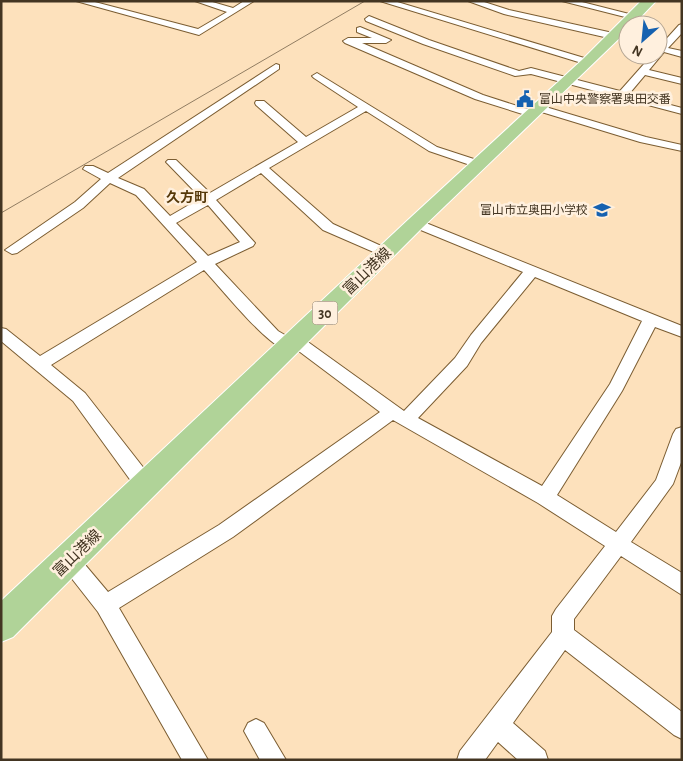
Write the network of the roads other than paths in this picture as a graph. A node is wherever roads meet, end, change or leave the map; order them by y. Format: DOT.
graph roads {
  1 [pos="80,1"];
  2 [pos="199,1"];
  3 [pos="250,1"];
  4 [pos="384,1"];
  5 [pos="472,1"];
  6 [pos="566,1"];
  7 [pos="641,9"];
  8 [pos="234,10"];
  9 [pos="369,19"];
  10 [pos="360,30"];
  11 [pos="680,31"];
  12 [pos="618,38"];
  13 [pos="668,43"];
  14 [pos="668,53"];
  15 [pos="682,54"];
  16 [pos="588,62"];
  17 [pos="649,65"];
  18 [pos="276,67"];
  19 [pos="643,72"];
  20 [pos="317,76"];
  21 [pos="568,81"];
  22 [pos="682,81"];
  23 [pos="622,95"];
  24 [pos="260,102"];
  25 [pos="365,106"];
  26 [pos="536,111"];
  27 [pos="682,111"];
  28 [pos="305,142"];
  29 [pos="682,148"];
  30 [pos="172,162"];
  31 [pos="479,164"];
  32 [pos="262,168"];
  33 [pos="89,169"];
  34 [pos="109,178"];
  35 [pos="209,199"];
  36 [pos="168,223"];
  37 [pos="416,223"];
  38 [pos="12,250"];
  39 [pos="385,254"];
  40 [pos="205,263"];
  41 [pos="532,270"];
  42 [pos="651,319"];
  43 [pos="1,332"];
  44 [pos="682,332"];
  45 [pos="293,343"];
  46 [pos="40,364"];
  47 [pos="399,416"];
  48 [pos="682,434"];
  49 [pos="677,465"];
  50 [pos="146,486"];
  51 [pos="545,498"];
  52 [pos="619,544"];
  53 [pos="69,560"];
  54 [pos="682,585"];
  55 [pos="105,605"];
  56 [pos="1,625"];
  57 [pos="563,635"];
  58 [pos="497,725"];
  59 [pos="682,727"];
  60 [pos="256,731"];
  61 [pos="196,760"];
  62 [pos="274,760"];
  63 [pos="469,760"];
  64 [pos="536,760"];
  1 -- 8 [label="street"];
  2 -- 8 [label="street"];
  3 -- 8 [label="street"];
  4 -- 16 [label="street"];
  5 -- 12 [label="street"];
  6 -- 7 [label="street"];
  9 -- 21 [label="street"];
  10 -- 26 [label="street"];
  11 -- 13 [label="street"];
  12 -- 16 [label="main road, 富山港線 / 30"];
  14 -- 15 [label="street"];
  16 -- 21 [label="main road, 富山港線 / 30"];
  17 -- 19 [label="street"];
  18 -- 34 [label="street"];
  19 -- 22 [label="street"];
  19 -- 23 [label="street"];
  20 -- 25 [label="street"];
  21 -- 23 [label="street"];
  21 -- 26 [label="main road, 富山港線 / 30"];
  23 -- 27 [label="street"];
  24 -- 28 [label="street"];
  25 -- 28 [label="street"];
  25 -- 31 [label="street"];
  26 -- 29 [label="street"];
  26 -- 31 [label="main road, 富山港線 / 30"];
  28 -- 32 [label="street"];
  30 -- 35 [label="street"];
  31 -- 37 [label="main road, 富山港線 / 30"];
  32 -- 35 [label="street"];
  32 -- 39 [label="street"];
  33 -- 34 [label="street"];
  34 -- 36 [label="street"];
  34 -- 38 [label="street"];
  35 -- 36 [label="street"];
  35 -- 40 [label="street"];
  36 -- 40 [label="street"];
  37 -- 39 [label="main road, 富山港線 / 30"];
  37 -- 41 [label="street"];
  39 -- 45 [label="main road, 富山港線 / 30"];
  40 -- 45 [label="street"];
  40 -- 46 [label="street"];
  41 -- 42 [label="street"];
  41 -- 47 [label="street"];
  42 -- 44 [label="street"];
  42 -- 51 [label="street"];
  43 -- 46 [label="street"];
  45 -- 47 [label="street"];
  45 -- 50 [label="main road, 富山港線 / 30"];
  46 -- 50 [label="street"];
  47 -- 51 [label="street"];
  47 -- 55 [label="street"];
  48 -- 49 [label="street"];
  49 -- 52 [label="street"];
  50 -- 53 [label="main road, 富山港線 / 30"];
  51 -- 52 [label="street"];
  52 -- 54 [label="street"];
  52 -- 57 [label="street"];
  53 -- 55 [label="street"];
  53 -- 56 [label="main road, 富山港線 / 30"];
  55 -- 61 [label="street"];
  57 -- 58 [label="street"];
  57 -- 59 [label="street"];
  58 -- 63 [label="street"];
  58 -- 64 [label="street"];
  60 -- 62 [label="street"];
}
